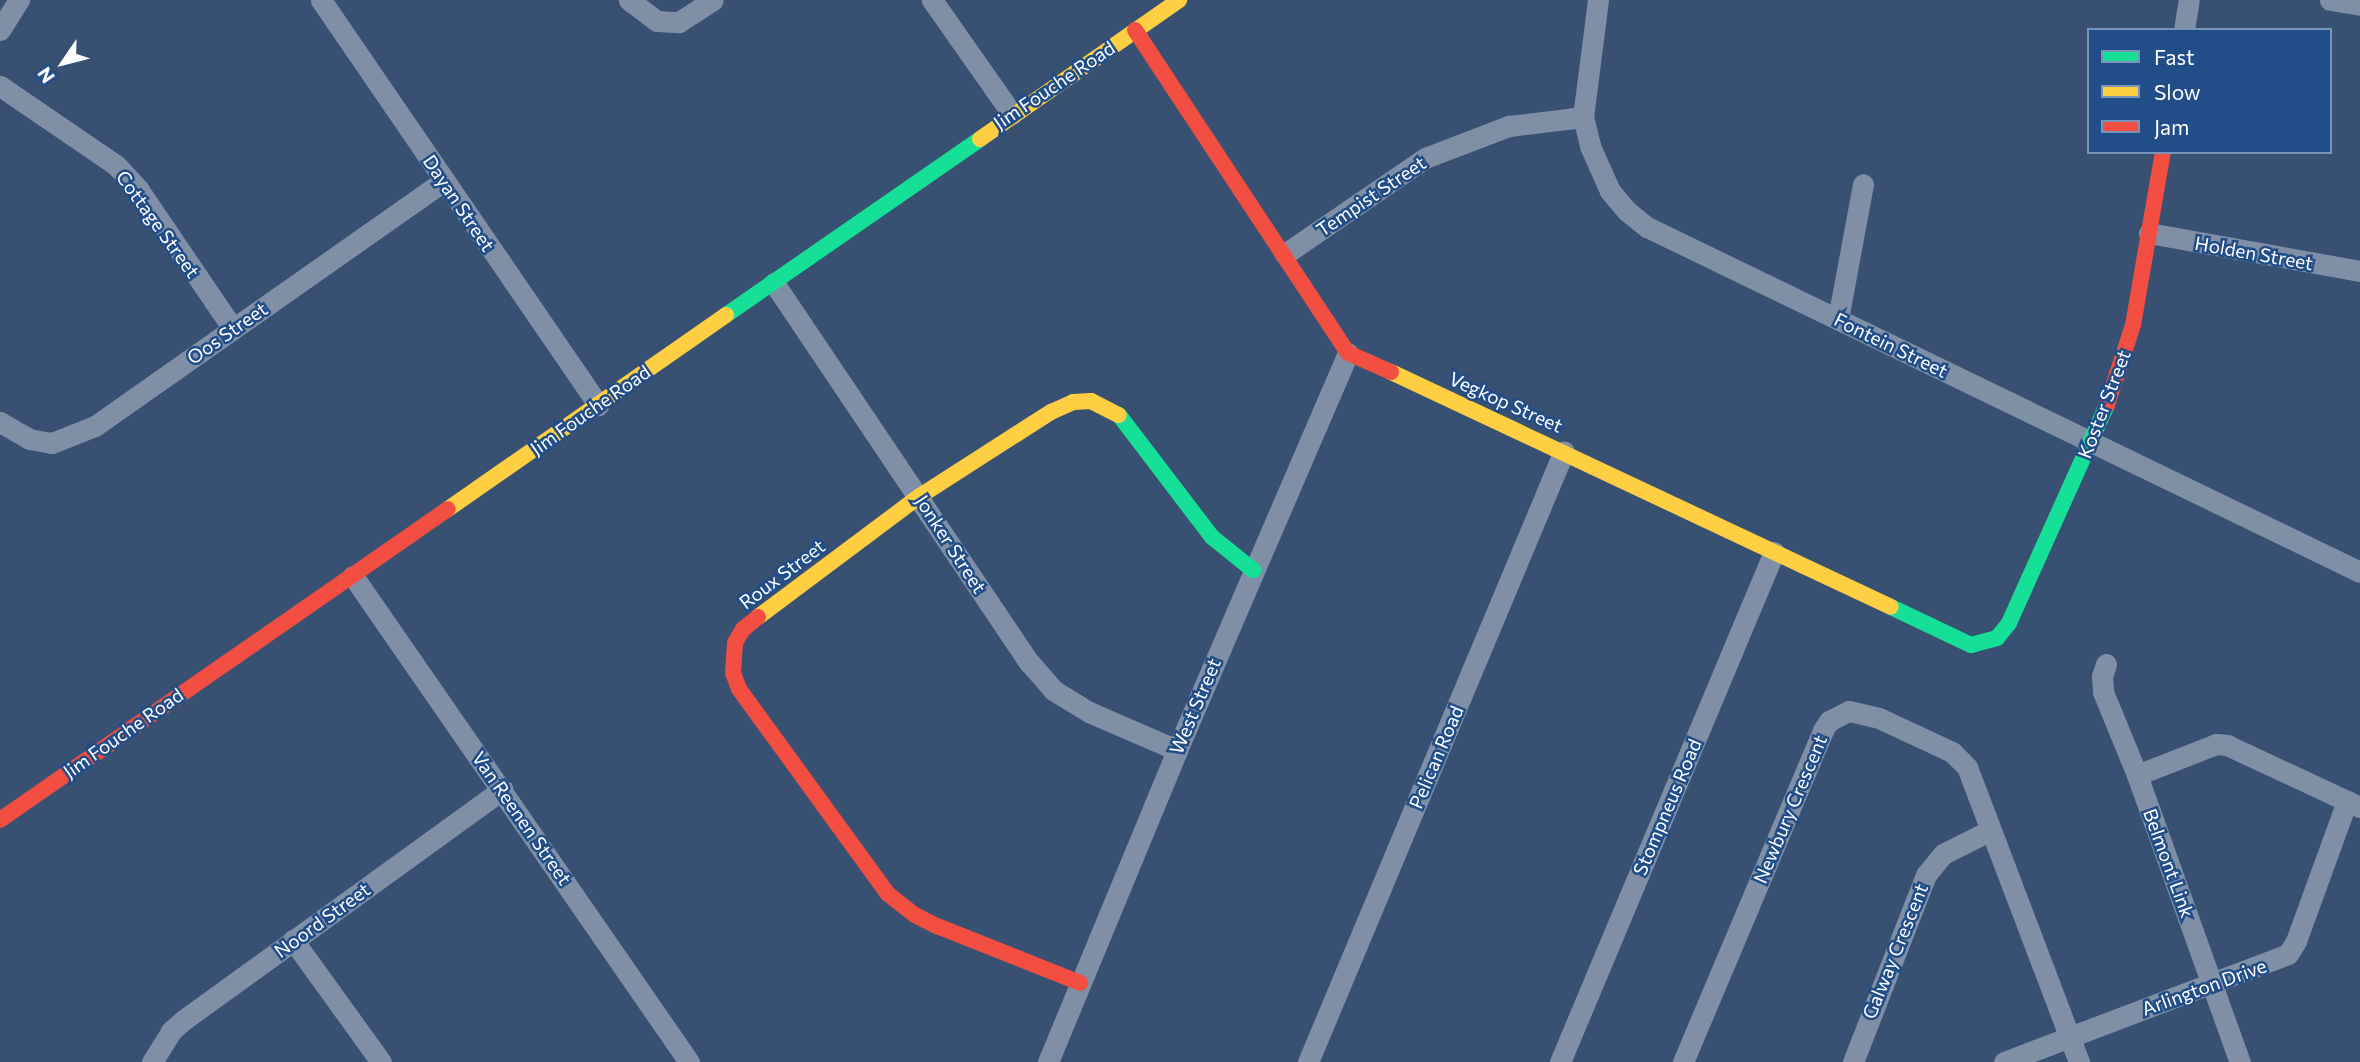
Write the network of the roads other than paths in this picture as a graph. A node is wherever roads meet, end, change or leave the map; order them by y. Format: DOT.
graph roads {
  1 [pos="19,0"];
  2 [pos="321,0"];
  3 [pos="629,0"];
  4 [pos="713,0"];
  5 [pos="932,0"];
  6 [pos="1179,0"];
  7 [pos="1598,0"];
  8 [pos="2189,0"];
  9 [pos="2330,0"];
  10 [pos="2360,5"];
  11 [pos="2184,28"];
  12 [pos="0,30"];
  13 [pos="1135,30"];
  14 [pos="0,86"];
  15 [pos="1012,114"];
  16 [pos="1583,117"];
  17 [pos="2163,154"];
  18 [pos="443,181"];
  19 [pos="1863,184"];
  20 [pos="2149,233"];
  21 [pos="1285,254"];
  22 [pos="2360,271"];
  23 [pos="774,284"];
  24 [pos="1838,319"];
  25 [pos="233,329"];
  26 [pos="1348,353"];
  27 [pos="598,405"];
  28 [pos="0,422"];
  29 [pos="2092,442"];
  30 [pos="1564,451"];
  31 [pos="920,496"];
  32 [pos="1774,552"];
  33 [pos="1253,570"];
  34 [pos="2360,572"];
  35 [pos="353,576"];
  36 [pos="1997,638"];
  37 [pos="2106,664"];
  38 [pos="1177,750"];
  39 [pos="2137,775"];
  40 [pos="503,789"];
  41 [pos="2353,804"];
  42 [pos="0,820"];
  43 [pos="1989,831"];
  44 [pos="293,940"];
  45 [pos="1080,983"];
  46 [pos="2212,984"];
  47 [pos="2070,1037"];
  48 [pos="152,1062"];
  49 [pos="381,1062"];
  50 [pos="689,1062"];
  51 [pos="1048,1062"];
  52 [pos="1308,1062"];
  53 [pos="1560,1062"];
  54 [pos="1683,1062"];
  55 [pos="1853,1062"];
  56 [pos="2004,1062"];
  57 [pos="2079,1062"];
  58 [pos="2241,1062"];
  1 -- 12 [label="street"];
  2 -- 18 [label="street, Dayan Street"];
  3 -- 4 [label="street"];
  5 -- 15 [label="street"];
  6 -- 13 [label="street, Jim Fouche Road"];
  7 -- 16 [label="street, Fontein Street"];
  8 -- 11 [label="street"];
  9 -- 10 [label="street"];
  13 -- 15 [label="street, Jim Fouche Road"];
  13 -- 21 [label="street"];
  14 -- 25 [label="street, Cottage Street"];
  15 -- 23 [label="street, Jim Fouche Road"];
  16 -- 21 [label="street, Tempist Street"];
  16 -- 24 [label="street, Fontein Street"];
  17 -- 20 [label="street, Koster Street"];
  18 -- 25 [label="street, Oos Street"];
  18 -- 27 [label="street, Dayan Street"];
  19 -- 24 [label="street"];
  20 -- 22 [label="street, Holden Street"];
  20 -- 29 [label="street, Koster Street"];
  21 -- 26 [label="street"];
  23 -- 27 [label="street, Jim Fouche Road"];
  23 -- 31 [label="street, Jonker Street"];
  24 -- 29 [label="street, Fontein Street"];
  25 -- 28 [label="street, Oos Street"];
  26 -- 30 [label="street, Vegkop Street"];
  26 -- 33 [label="street, West Street"];
  27 -- 35 [label="street, Jim Fouche Road"];
  29 -- 34 [label="street, Fontein Street"];
  29 -- 36 [label="street, Koster Street"];
  30 -- 32 [label="street, Vegkop Street"];
  30 -- 52 [label="street, Pelican Road"];
  31 -- 33 [label="street, Roux Street"];
  31 -- 38 [label="street, Jonker Street"];
  31 -- 45 [label="street, Roux Street"];
  32 -- 36 [label="street, Vegkop Street"];
  32 -- 53 [label="street, Stompneus Road"];
  33 -- 38 [label="street, West Street"];
  35 -- 40 [label="street, Van Reenen Street"];
  35 -- 42 [label="street, Jim Fouche Road"];
  37 -- 39 [label="street, Belmont Link"];
  38 -- 45 [label="street, West Street"];
  39 -- 41 [label="street"];
  39 -- 46 [label="street, Belmont Link"];
  40 -- 44 [label="street, Noord Street"];
  40 -- 50 [label="street, Van Reenen Street"];
  41 -- 46 [label="street, Arlington Drive"];
  43 -- 47 [label="street, Newbury Crescent"];
  43 -- 54 [label="street, Newbury Crescent"];
  43 -- 55 [label="street, Galway Crescent"];
  44 -- 48 [label="street, Noord Street"];
  44 -- 49 [label="street"];
  45 -- 51 [label="street, West Street"];
  46 -- 47 [label="street, Arlington Drive"];
  46 -- 58 [label="street, Belmont Link"];
  47 -- 56 [label="street, Arlington Drive"];
  47 -- 57 [label="street, Newbury Crescent"];
}
